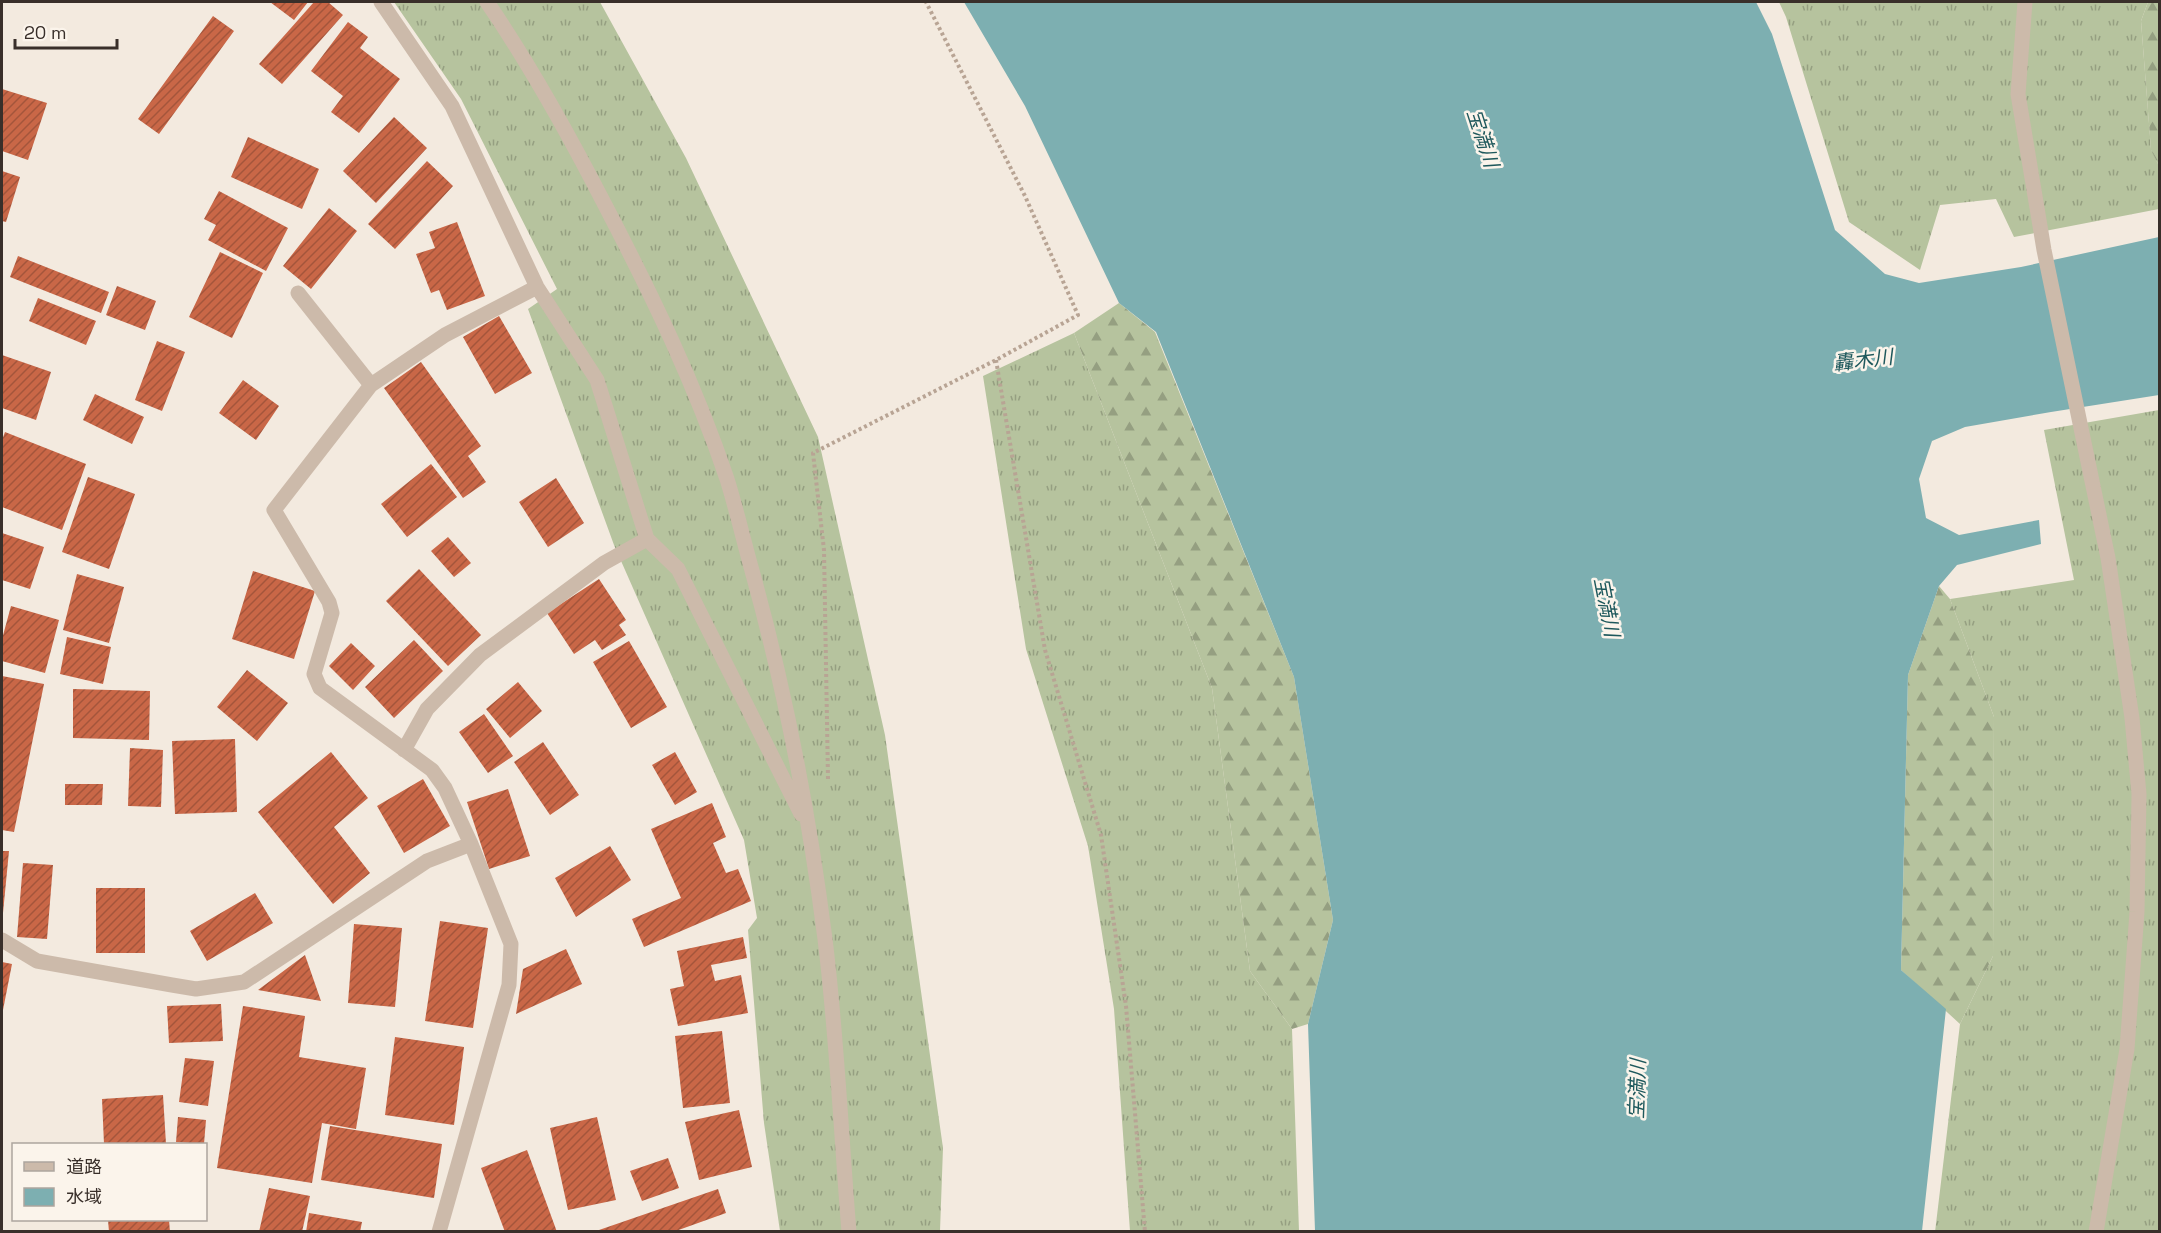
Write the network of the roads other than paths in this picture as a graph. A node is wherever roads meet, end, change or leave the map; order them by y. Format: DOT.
graph roads {
  1 [pos="381,2"];
  2 [pos="487,2"];
  3 [pos="2025,2"];
  4 [pos="537,287"];
  5 [pos="298,293"];
  6 [pos="371,385"];
  7 [pos="647,539"];
  8 [pos="404,750"];
  9 [pos="809,830"];
  10 [pos="471,844"];
  11 [pos="2,940"];
  12 [pos="439,1232"];
  13 [pos="849,1232"];
  14 [pos="2096,1232"];
  1 -- 4 [label="street"];
  2 -- 9 [label="street"];
  3 -- 14 [label="street"];
  4 -- 6 [label="street"];
  4 -- 7 [label="street"];
  5 -- 6 [label="street"];
  6 -- 8 [label="street"];
  7 -- 8 [label="street"];
  7 -- 9 [label="street"];
  8 -- 10 [label="street"];
  9 -- 13 [label="street"];
  10 -- 11 [label="street"];
  10 -- 12 [label="street"];
}
